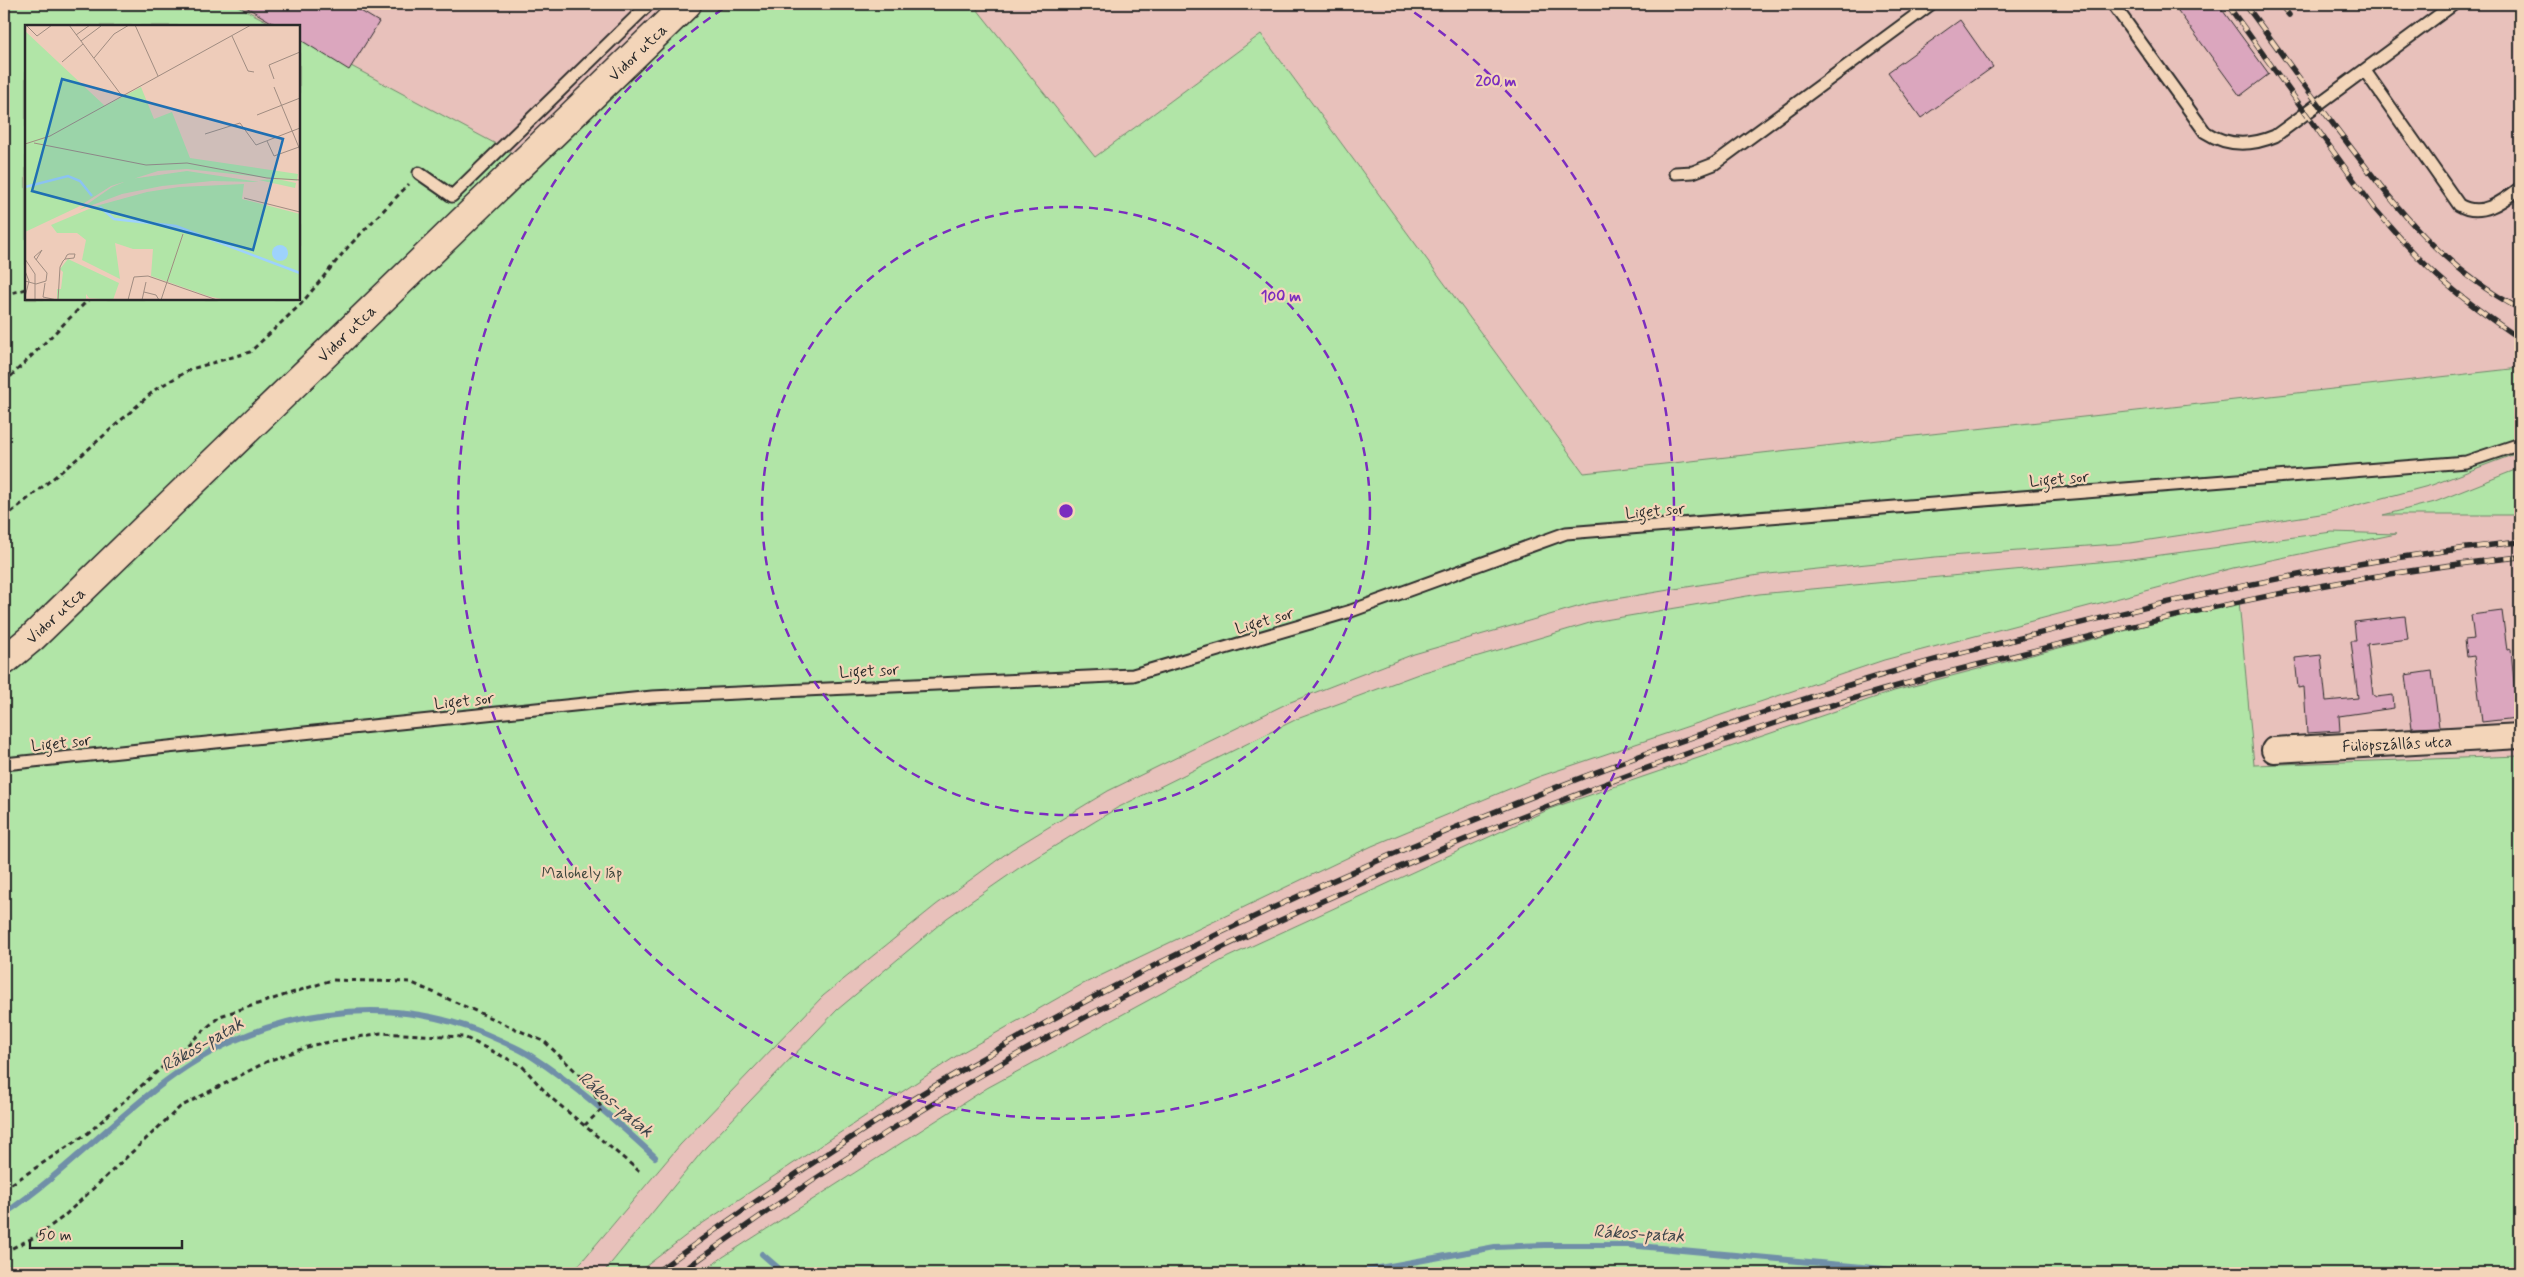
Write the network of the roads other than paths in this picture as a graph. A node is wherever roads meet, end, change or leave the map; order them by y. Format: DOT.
graph roads {
  1 [pos="649,4"];
  2 [pos="1931,4"];
  3 [pos="2113,4"];
  4 [pos="2454,4"];
  5 [pos="680,6"];
  6 [pos="2365,71"];
  7 [pos="420,172"];
  8 [pos="1675,172"];
  9 [pos="2520,188"];
  10 [pos="2520,444"];
  11 [pos="4,661"];
  12 [pos="2520,736"];
  13 [pos="2274,750"];
  14 [pos="4,764"];
  1 -- 7 [label="lane"];
  2 -- 8 [label="lane"];
  3 -- 6 [label="lane"];
  4 -- 6 [label="lane"];
  5 -- 11 [label="street, Vidor utca"];
  6 -- 9 [label="lane"];
  10 -- 14 [label="lane, Liget sor"];
  12 -- 13 [label="street, Fülöpszállás utca"];
}
